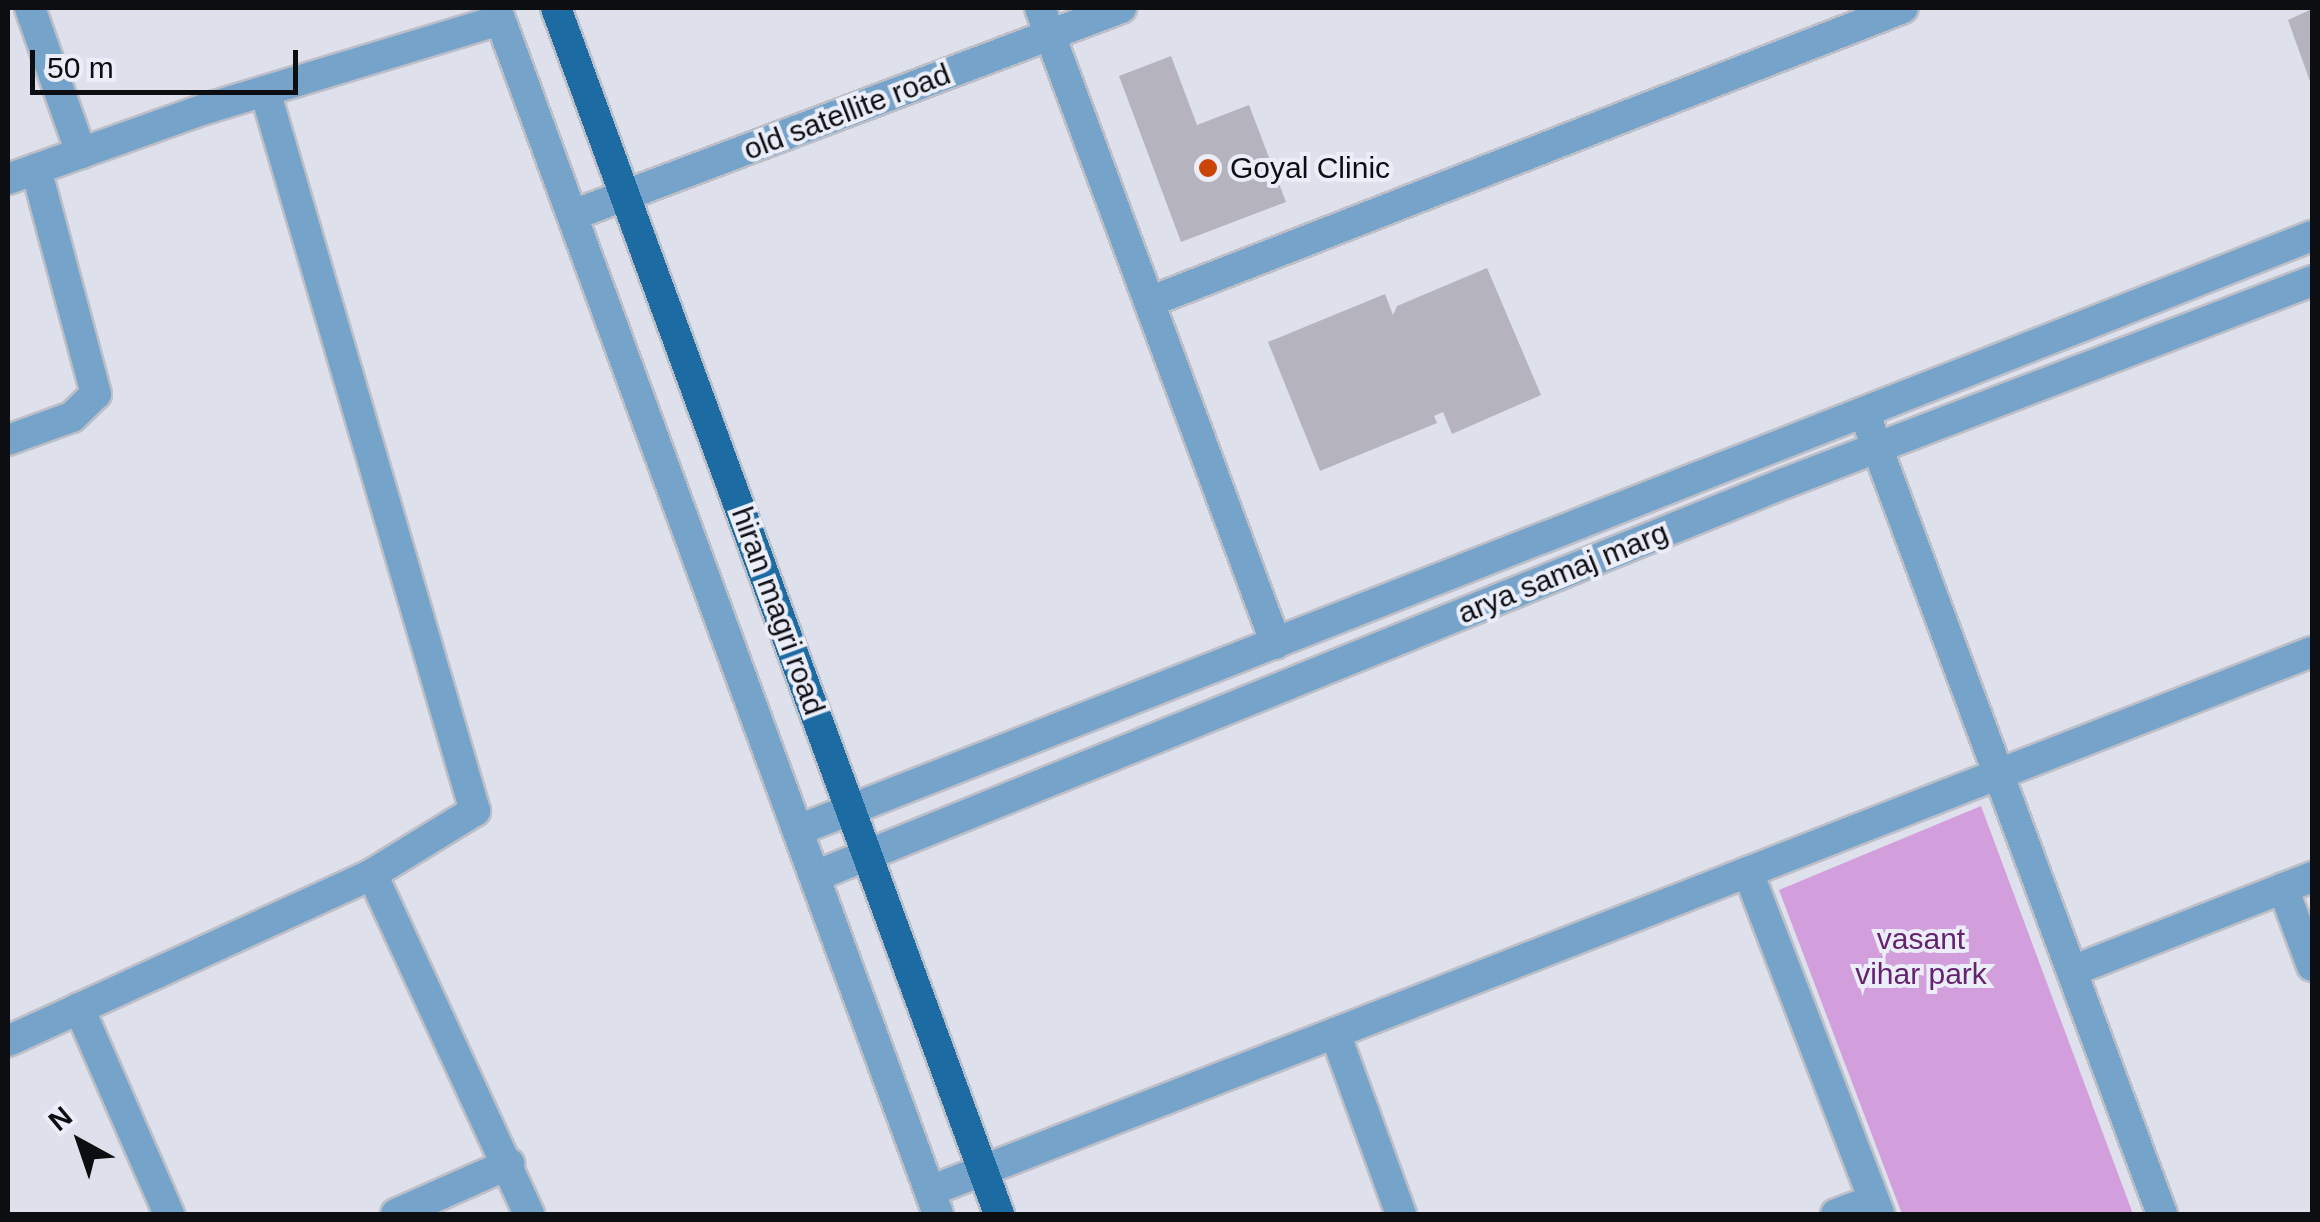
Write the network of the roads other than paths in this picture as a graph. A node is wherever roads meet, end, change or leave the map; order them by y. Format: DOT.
graph roads {
  1 [pos="30,8"];
  2 [pos="556,8"];
  3 [pos="1121,8"];
  4 [pos="1903,8"];
  5 [pos="498,14"];
  6 [pos="1045,21"];
  7 [pos="265,91"];
  8 [pos="81,153"];
  9 [pos="22,174"];
  10 [pos="626,197"];
  11 [pos="573,215"];
  12 [pos="2312,236"];
  13 [pos="2312,281"];
  14 [pos="1148,302"];
  15 [pos="1864,412"];
  16 [pos="8,440"];
  17 [pos="1878,447"];
  18 [pos="1276,644"];
  19 [pos="2312,652"];
  20 [pos="2000,774"];
  21 [pos="851,810"];
  22 [pos="800,829"];
  23 [pos="868,854"];
  24 [pos="1748,872"];
  25 [pos="372,874"];
  26 [pos="818,875"];
  27 [pos="2312,877"];
  28 [pos="2284,888"];
  29 [pos="2312,966"];
  30 [pos="2072,972"];
  31 [pos="79,1008"];
  32 [pos="1335,1033"];
  33 [pos="8,1038"];
  34 [pos="509,1164"];
  35 [pos="982,1170"];
  36 [pos="934,1203"];
  37 [pos="1877,1207"];
  38 [pos="169,1214"];
  39 [pos="396,1214"];
  40 [pos="529,1214"];
  41 [pos="999,1214"];
  42 [pos="1401,1214"];
  43 [pos="1836,1214"];
  44 [pos="2162,1214"];
  1 -- 8 [label="street"];
  2 -- 10 [label="main road, hiran magri road"];
  3 -- 6 [label="street, old satellite road"];
  4 -- 14 [label="street"];
  5 -- 7 [label="street"];
  5 -- 11 [label="street"];
  6 -- 10 [label="street, old satellite road"];
  6 -- 14 [label="street"];
  7 -- 8 [label="street"];
  7 -- 25 [label="street"];
  8 -- 9 [label="street"];
  9 -- 16 [label="street"];
  10 -- 11 [label="street, old satellite road"];
  10 -- 21 [label="main road, hiran magri road"];
  11 -- 22 [label="street"];
  12 -- 15 [label="street"];
  13 -- 17 [label="street, arya samaj marg"];
  14 -- 18 [label="street"];
  15 -- 17 [label="street"];
  15 -- 18 [label="street"];
  17 -- 20 [label="street"];
  17 -- 23 [label="street, arya samaj marg"];
  18 -- 21 [label="street"];
  19 -- 20 [label="street"];
  20 -- 24 [label="street"];
  20 -- 30 [label="street"];
  21 -- 22 [label="street"];
  21 -- 23 [label="main road, hiran magri road"];
  22 -- 26 [label="street"];
  23 -- 26 [label="street, arya samaj marg"];
  23 -- 35 [label="main road, hiran magri road"];
  24 -- 32 [label="street"];
  24 -- 37 [label="street"];
  25 -- 31 [label="street"];
  25 -- 34 [label="street"];
  26 -- 36 [label="street"];
  27 -- 28 [label="street"];
  28 -- 29 [label="street"];
  28 -- 30 [label="street"];
  30 -- 44 [label="street"];
  31 -- 33 [label="street"];
  31 -- 38 [label="street"];
  32 -- 35 [label="street"];
  32 -- 42 [label="street"];
  34 -- 39 [label="street"];
  34 -- 40 [label="street"];
  35 -- 36 [label="street"];
  35 -- 41 [label="main road, hiran magri road"];
  37 -- 43 [label="street"];
}
